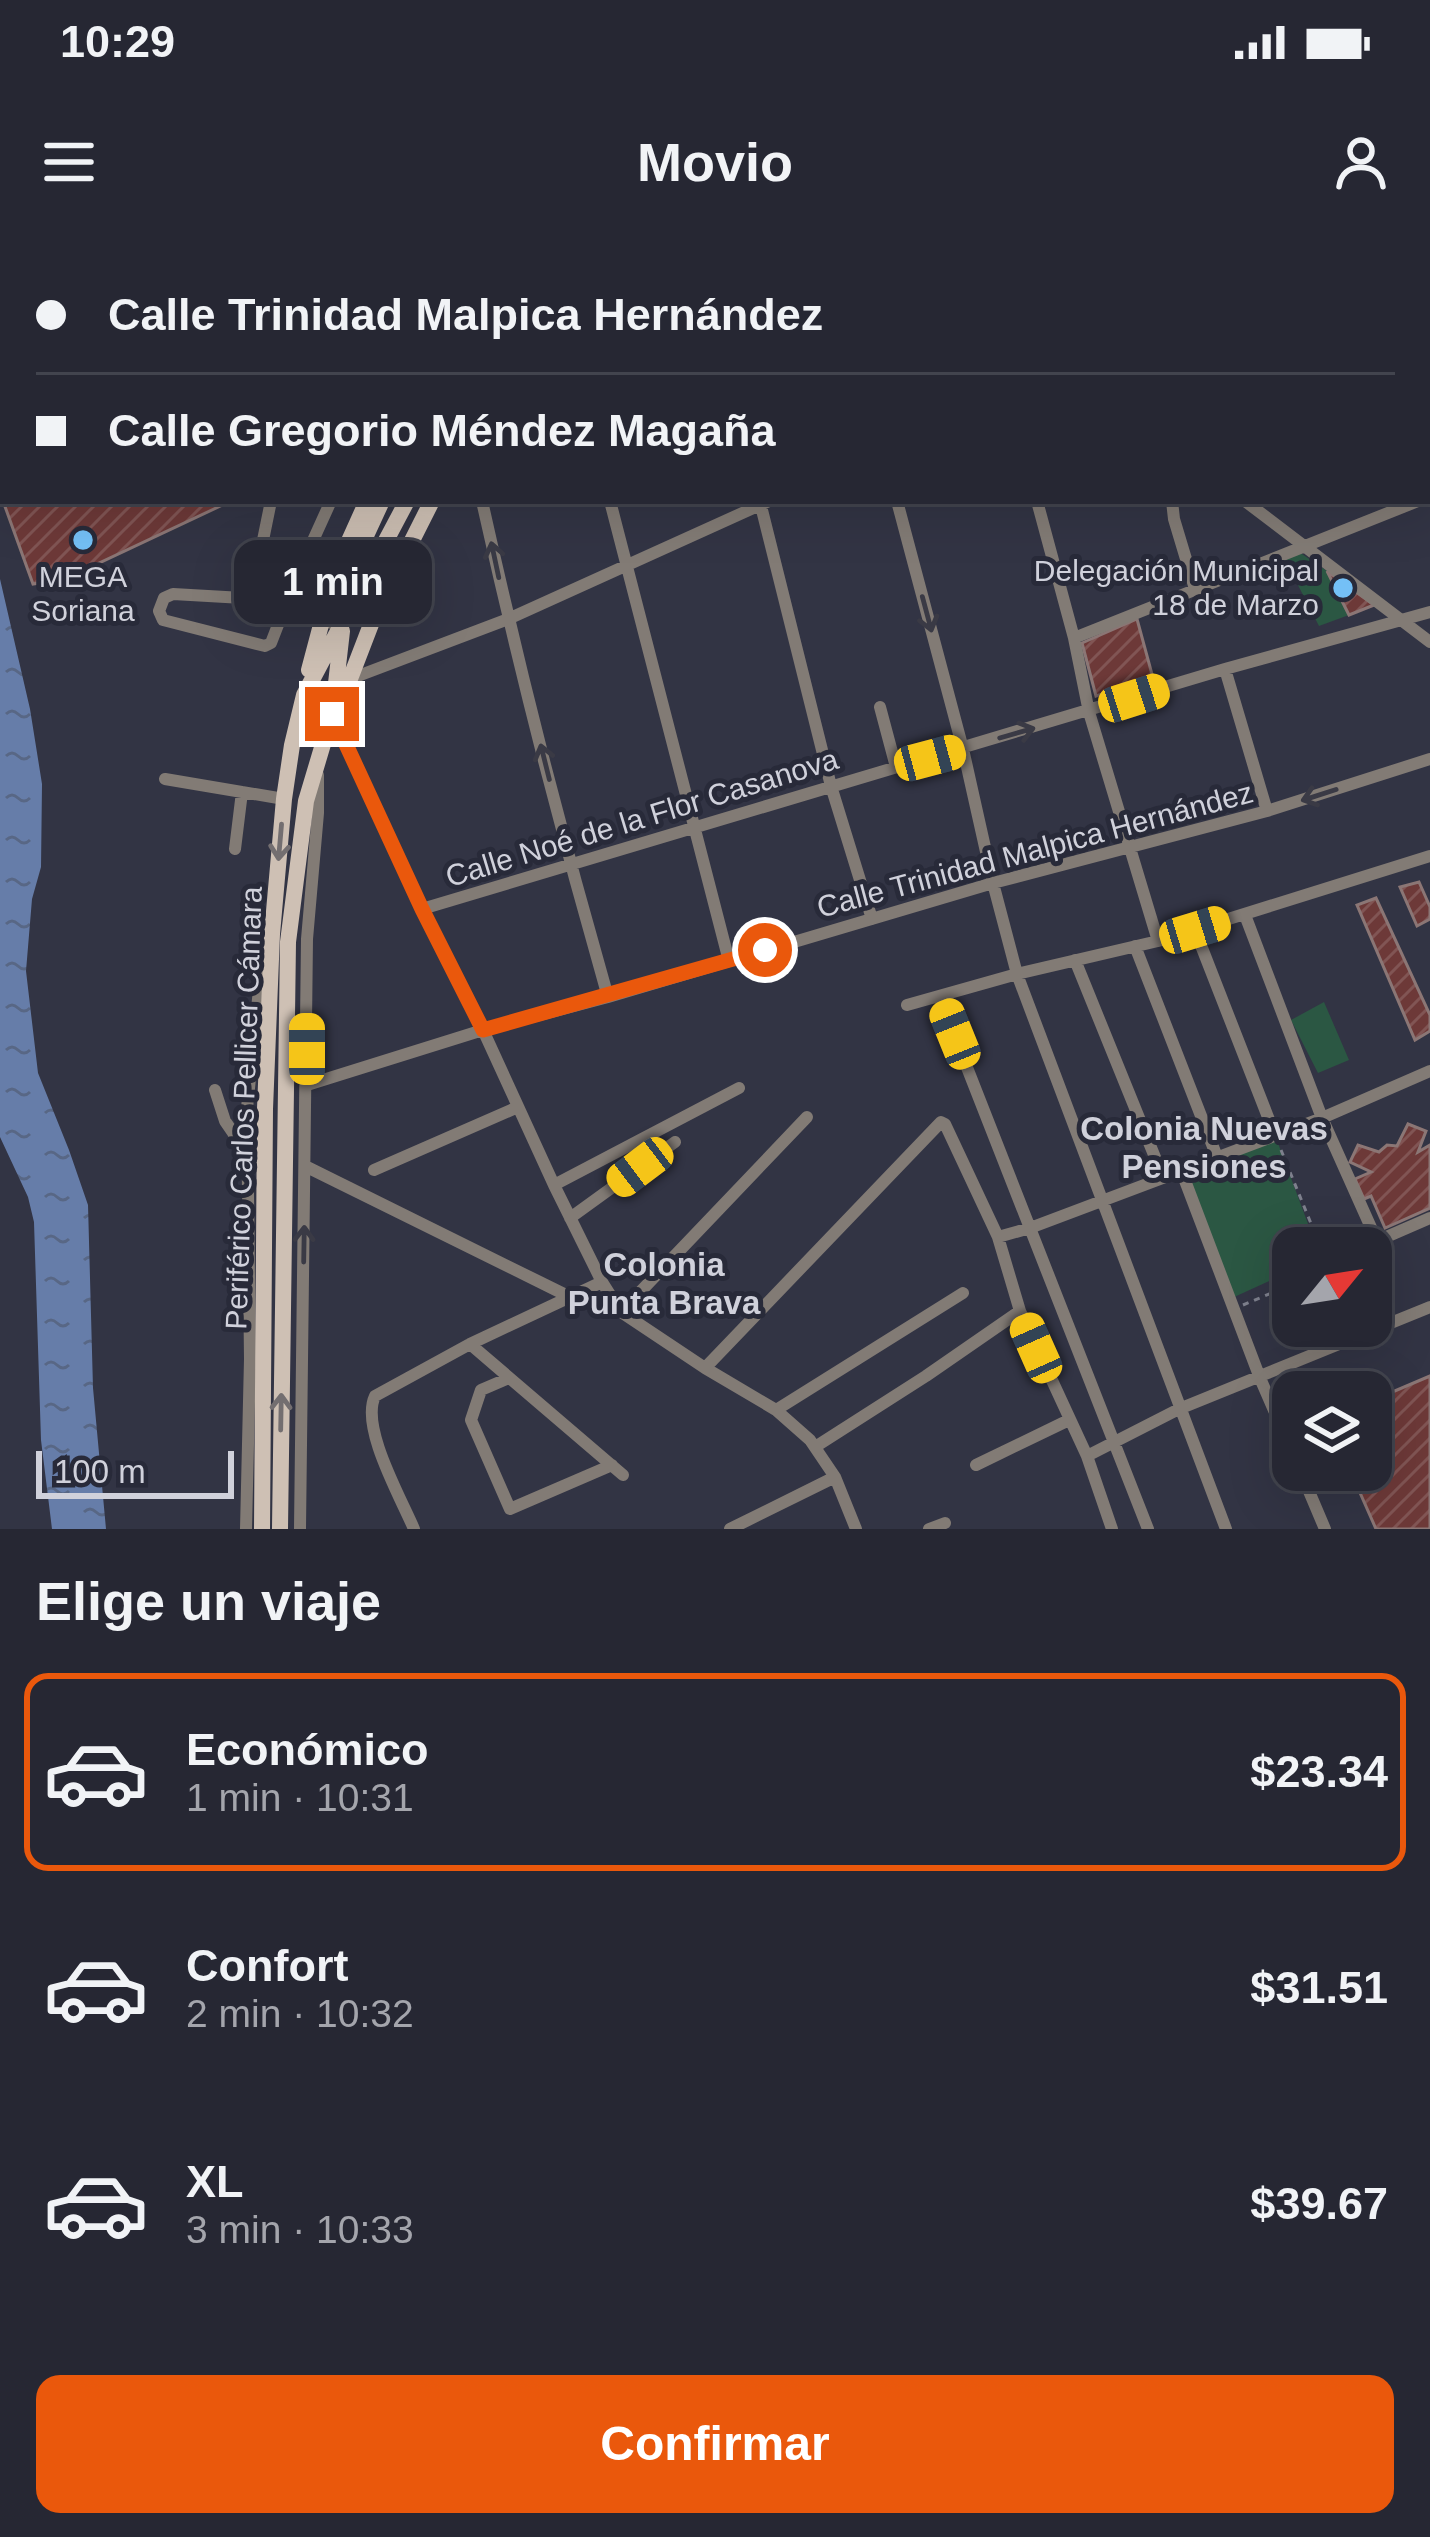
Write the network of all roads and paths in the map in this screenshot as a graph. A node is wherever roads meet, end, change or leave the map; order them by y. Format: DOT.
graph roads {
  1 [pos="270,504"];
  2 [pos="330,504"];
  3 [pos="366,504"];
  4 [pos="381,504"];
  5 [pos="404,504"];
  6 [pos="430,504"];
  7 [pos="483,504"];
  8 [pos="611,504"];
  9 [pos="760,504"];
  10 [pos="764,504"];
  11 [pos="898,504"];
  12 [pos="1038,504"];
  13 [pos="1172,504"];
  14 [pos="1249,504"];
  15 [pos="1410,504"];
  16 [pos="1303,547"];
  17 [pos="626,565"];
  18 [pos="1196,589"];
  19 [pos="243,598"];
  20 [pos="284,608"];
  21 [pos="1430,612"];
  22 [pos="320,618"];
  23 [pos="508,619"];
  24 [pos="1401,620"];
  25 [pos="342,626"];
  26 [pos="1074,638"];
  27 [pos="1430,643"];
  28 [pos="1225,670"];
  29 [pos="350,679"];
  30 [pos="304,695"];
  31 [pos="880,706"];
  32 [pos="1089,712"];
  33 [pos="332,714"];
  34 [pos="963,749"];
  35 [pos="1430,759"];
  36 [pos="318,765"];
  37 [pos="896,767"];
  38 [pos="165,779"];
  39 [pos="831,786"];
  40 [pos="242,792"];
  41 [pos="284,799"];
  42 [pos="1267,811"];
  43 [pos="696,827"];
  44 [pos="1132,847"];
  45 [pos="235,849"];
  46 [pos="1430,856"];
  47 [pos="570,864"];
  48 [pos="993,883"];
  49 [pos="422,909"];
  50 [pos="1245,915"];
  51 [pos="872,919"];
  52 [pos="1195,930"];
  53 [pos="1158,941"];
  54 [pos="1135,946"];
  55 [pos="1075,960"];
  56 [pos="729,961"];
  57 [pos="1017,974"];
  58 [pos="939,996"];
  59 [pos="608,997"];
  60 [pos="908,1005"];
  61 [pos="483,1030"];
  62 [pos="1430,1071"];
  63 [pos="307,1085"];
  64 [pos="739,1088"];
  65 [pos="215,1090"];
  66 [pos="518,1106"];
  67 [pos="807,1117"];
  68 [pos="1322,1118"];
  69 [pos="1275,1135"];
  70 [pos="675,1142"];
  71 [pos="257,1156"];
  72 [pos="1217,1157"];
  73 [pos="305,1166"];
  74 [pos="374,1170"];
  75 [pos="1181,1170"];
  76 [pos="1163,1177"];
  77 [pos="554,1185"];
  78 [pos="1101,1200"];
  79 [pos="571,1218"];
  80 [pos="1430,1218"];
  81 [pos="1312,1227"];
  82 [pos="1030,1228"];
  83 [pos="998,1237"];
  84 [pos="602,1282"];
  85 [pos="963,1293"];
  86 [pos="1272,1293"];
  87 [pos="570,1297"];
  88 [pos="1430,1307"];
  89 [pos="1236,1308"];
  90 [pos="1020,1311"];
  91 [pos="620,1312"];
  92 [pos="470,1345"];
  93 [pos="705,1369"];
  94 [pos="509,1378"];
  95 [pos="1260,1378"];
  96 [pos="1272,1406"];
  97 [pos="1179,1409"];
  98 [pos="776,1410"];
  99 [pos="1069,1420"];
  100 [pos="1114,1441"];
  101 [pos="815,1447"];
  102 [pos="1087,1456"];
  103 [pos="976,1465"];
  104 [pos="835,1477"];
  105 [pos="1309,1491"];
  106 [pos="945,1523"];
  107 [pos="246,1529"];
  108 [pos="262,1529"];
  109 [pos="280,1529"];
  110 [pos="300,1529"];
  111 [pos="414,1529"];
  112 [pos="730,1529"];
  113 [pos="856,1529"];
  114 [pos="929,1529"];
  115 [pos="1112,1529"];
  116 [pos="1148,1529"];
  117 [pos="1226,1529"];
  118 [pos="1325,1529"];
  1 -- 19 [label="street"];
  2 -- 20 [label="street"];
  3 -- 22 [label="main road"];
  4 -- 25 [label="main road"];
  5 -- 25 [label="main road, Periférico Carlos Pellicer Cámara"];
  6 -- 29 [label="main road, Periférico Carlos Pellicer Cámara"];
  23 -- 7 [label="street, one-way"];
  8 -- 17 [label="street"];
  9 -- 17 [label="street"];
  10 -- 39 [label="street"];
  11 -- 34 [label="street, one-way"];
  12 -- 26 [label="street"];
  13 -- 18 [label="street"];
  14 -- 16 [label="street"];
  15 -- 16 [label="street"];
  16 -- 18 [label="street"];
  16 -- 24 [label="street"];
  17 -- 23 [label="street"];
  17 -- 43 [label="street"];
  18 -- 26 [label="street"];
  19 -- 20 [label="street"];
  19 -- 20 [label="street"];
  20 -- 22 [label="street"];
  21 -- 24 [label="street, Calle Noé de la Flor Casanova"];
  22 -- 25 [label="street"];
  22 -- 30 [label="main road"];
  23 -- 29 [label="street"];
  47 -- 23 [label="street, one-way"];
  24 -- 27 [label="street"];
  24 -- 28 [label="street, Calle Noé de la Flor Casanova"];
  25 -- 30 [label="main road, Periférico Carlos Pellicer Cámara"];
  25 -- 33 [label="main road"];
  26 -- 32 [label="street"];
  28 -- 32 [label="street, Calle Noé de la Flor Casanova"];
  28 -- 42 [label="street"];
  29 -- 33 [label="main road, Periférico Carlos Pellicer Cámara"];
  30 -- 41 [label="main road, Periférico Carlos Pellicer Cámara"];
  31 -- 37 [label="street"];
  34 -- 32 [label="street, Calle Noé de la Flor Casanova, one-way"];
  32 -- 44 [label="street"];
  33 -- 36 [label="main road, Periférico Carlos Pellicer Cámara"];
  33 -- 49 [label="street"];
  34 -- 37 [label="street, Calle Noé de la Flor Casanova"];
  34 -- 48 [label="street"];
  35 -- 42 [label="street, Calle Trinidad Malpica Hernández, one-way"];
  36 -- 63 [label="street"];
  109 -- 36 [label="main road, Periférico Carlos Pellicer Cámara, one-way"];
  37 -- 39 [label="street, Calle Noé de la Flor Casanova"];
  38 -- 40 [label="street"];
  39 -- 43 [label="street, Calle Noé de la Flor Casanova"];
  39 -- 51 [label="street"];
  40 -- 41 [label="street"];
  40 -- 45 [label="street"];
  41 -- 71 [label="main road, Periférico Carlos Pellicer Cámara, one-way"];
  42 -- 44 [label="street, Calle Trinidad Malpica Hernández"];
  43 -- 47 [label="street, Calle Noé de la Flor Casanova"];
  43 -- 56 [label="street"];
  44 -- 48 [label="street, Calle Trinidad Malpica Hernández"];
  44 -- 53 [label="street"];
  46 -- 50 [label="street"];
  47 -- 49 [label="street, Calle Noé de la Flor Casanova"];
  47 -- 59 [label="street"];
  48 -- 51 [label="street, Calle Trinidad Malpica Hernández"];
  48 -- 57 [label="street"];
  49 -- 61 [label="street"];
  50 -- 52 [label="street"];
  50 -- 68 [label="street"];
  51 -- 56 [label="street, Calle Trinidad Malpica Hernández"];
  52 -- 53 [label="street"];
  52 -- 69 [label="street"];
  53 -- 54 [label="street"];
  54 -- 55 [label="street"];
  54 -- 72 [label="street"];
  55 -- 57 [label="street"];
  55 -- 76 [label="street"];
  56 -- 59 [label="street, Calle Trinidad Malpica Hernández"];
  57 -- 58 [label="street"];
  57 -- 78 [label="street"];
  58 -- 60 [label="street"];
  58 -- 82 [label="street"];
  59 -- 61 [label="street, Calle Trinidad Malpica Hernández"];
  61 -- 63 [label="street, Calle Trinidad Malpica Hernández"];
  61 -- 66 [label="street"];
  62 -- 68 [label="street"];
  63 -- 73 [label="street"];
  64 -- 77 [label="street"];
  65 -- 71 [label="street"];
  66 -- 74 [label="street"];
  66 -- 77 [label="street"];
  67 -- 91 [label="street"];
  68 -- 69 [label="street"];
  68 -- 80 [label="street"];
  69 -- 72 [label="street"];
  69 -- 81 [label="path"];
  70 -- 79 [label="street"];
  71 -- 107 [label="street"];
  71 -- 108 [label="main road, Periférico Carlos Pellicer Cámara"];
  72 -- 75 [label="street"];
  73 -- 87 [label="street"];
  110 -- 73 [label="street, one-way"];
  75 -- 76 [label="street"];
  75 -- 89 [label="street"];
  76 -- 78 [label="street"];
  77 -- 79 [label="street"];
  78 -- 82 [label="street"];
  78 -- 97 [label="street"];
  79 -- 84 [label="street"];
  82 -- 83 [label="street"];
  82 -- 100 [label="street"];
  83 -- 90 [label="street"];
  83 -- 93 [label="street"];
  84 -- 87 [label="street"];
  84 -- 91 [label="street"];
  85 -- 98 [label="street"];
  86 -- 89 [label="path"];
  87 -- 92 [label="street"];
  88 -- 95 [label="street"];
  89 -- 95 [label="street"];
  90 -- 99 [label="street"];
  90 -- 101 [label="street"];
  91 -- 93 [label="street"];
  92 -- 94 [label="street"];
  92 -- 111 [label="street"];
  93 -- 98 [label="street"];
  94 -- 94 [label="street"];
  95 -- 96 [label="street"];
  95 -- 97 [label="street"];
  97 -- 100 [label="street"];
  97 -- 117 [label="street"];
  98 -- 101 [label="street"];
  99 -- 102 [label="street"];
  99 -- 103 [label="street"];
  100 -- 102 [label="street"];
  100 -- 116 [label="street"];
  101 -- 104 [label="street"];
  102 -- 115 [label="street"];
  104 -- 112 [label="street"];
  104 -- 113 [label="street"];
  105 -- 118 [label="street"];
  106 -- 114 [label="street"];
}
